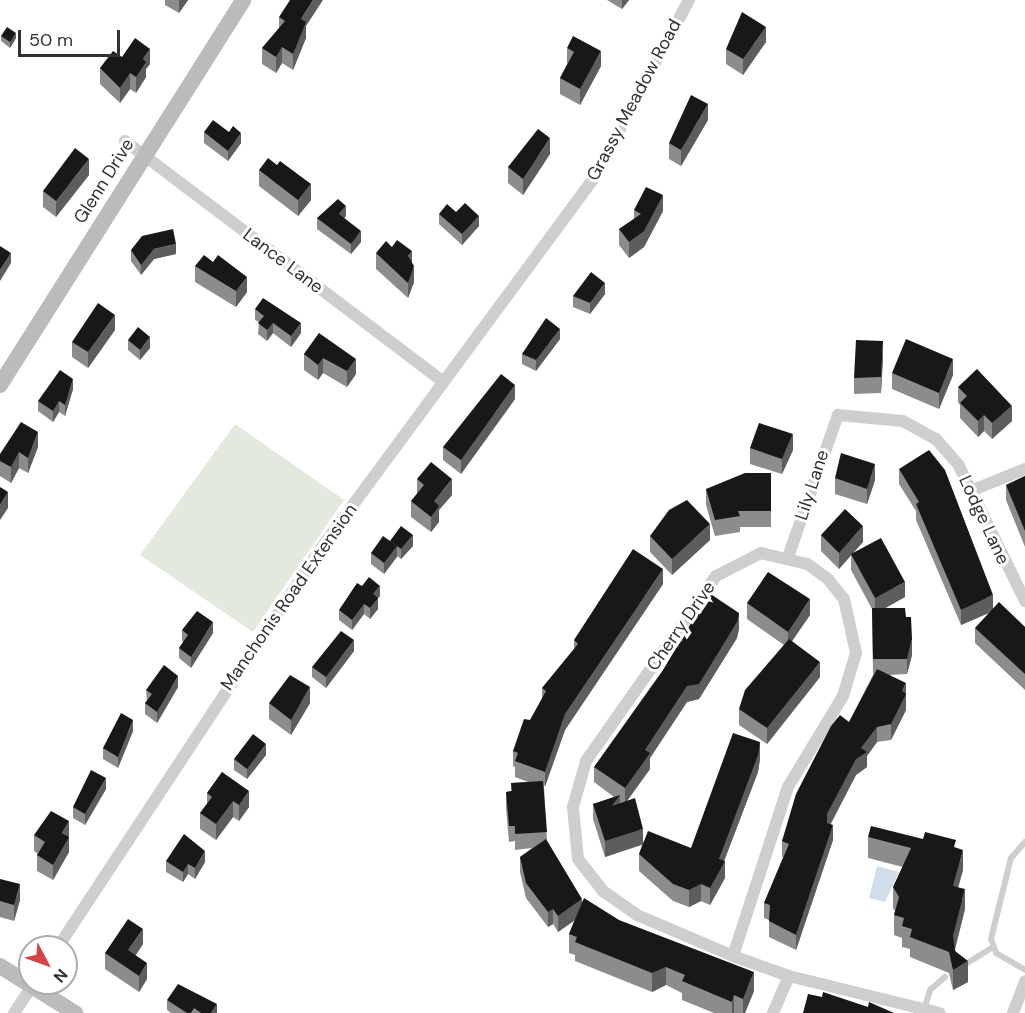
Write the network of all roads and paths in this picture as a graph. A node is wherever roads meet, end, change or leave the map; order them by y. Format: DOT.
graph roads {
  1 [pos="243,0"];
  2 [pos="689,0"];
  3 [pos="125,141"];
  4 [pos="143,155"];
  5 [pos="535,257"];
  6 [pos="441,380"];
  7 [pos="0,385"];
  8 [pos="838,415"];
  9 [pos="1025,468"];
  10 [pos="973,490"];
  11 [pos="788,557"];
  12 [pos="1025,600"];
  13 [pos="1025,842"];
  14 [pos="66,935"];
  15 [pos="991,948"];
  16 [pos="733,956"];
  17 [pos="0,966"];
  18 [pos="959,968"];
  19 [pos="1025,970"];
  20 [pos="18,976"];
  21 [pos="789,976"];
  22 [pos="945,977"];
  23 [pos="1025,981"];
  24 [pos="26,995"];
  25 [pos="49,995"];
  26 [pos="924,1009"];
  27 [pos="14,1013"];
  28 [pos="75,1013"];
  29 [pos="773,1013"];
  30 [pos="940,1013"];
  31 [pos="1013,1013"];
  1 -- 4 [label="street, Glenn Drive"];
  2 -- 5 [label="street, Grassy Meadow Road"];
  3 -- 4 [label="street, Lance Lane"];
  4 -- 6 [label="street, Lance Lane"];
  4 -- 7 [label="street, Glenn Drive"];
  5 -- 6 [label="street, Manchonis Road Extension"];
  6 -- 14 [label="street, Manchonis Road Extension"];
  8 -- 10 [label="street, Lodge Lane"];
  8 -- 11 [label="street, Lily Lane"];
  9 -- 10 [label="street"];
  10 -- 12 [label="street, Lodge Lane"];
  11 -- 16 [label="street, Cherry Drive"];
  11 -- 16 [label="street, Cherry Drive"];
  13 -- 15 [label="lane"];
  15 -- 18 [label="lane"];
  15 -- 19 [label="lane"];
  16 -- 21 [label="street, Cherry Drive"];
  17 -- 20 [label="street"];
  21 -- 26 [label="street, Cherry Drive"];
  21 -- 29 [label="street"];
  22 -- 26 [label="lane"];
  23 -- 31 [label="street"];
  24 -- 27 [label="street"];
  25 -- 28 [label="street"];
  26 -- 30 [label="street, Cherry Drive"];
}
